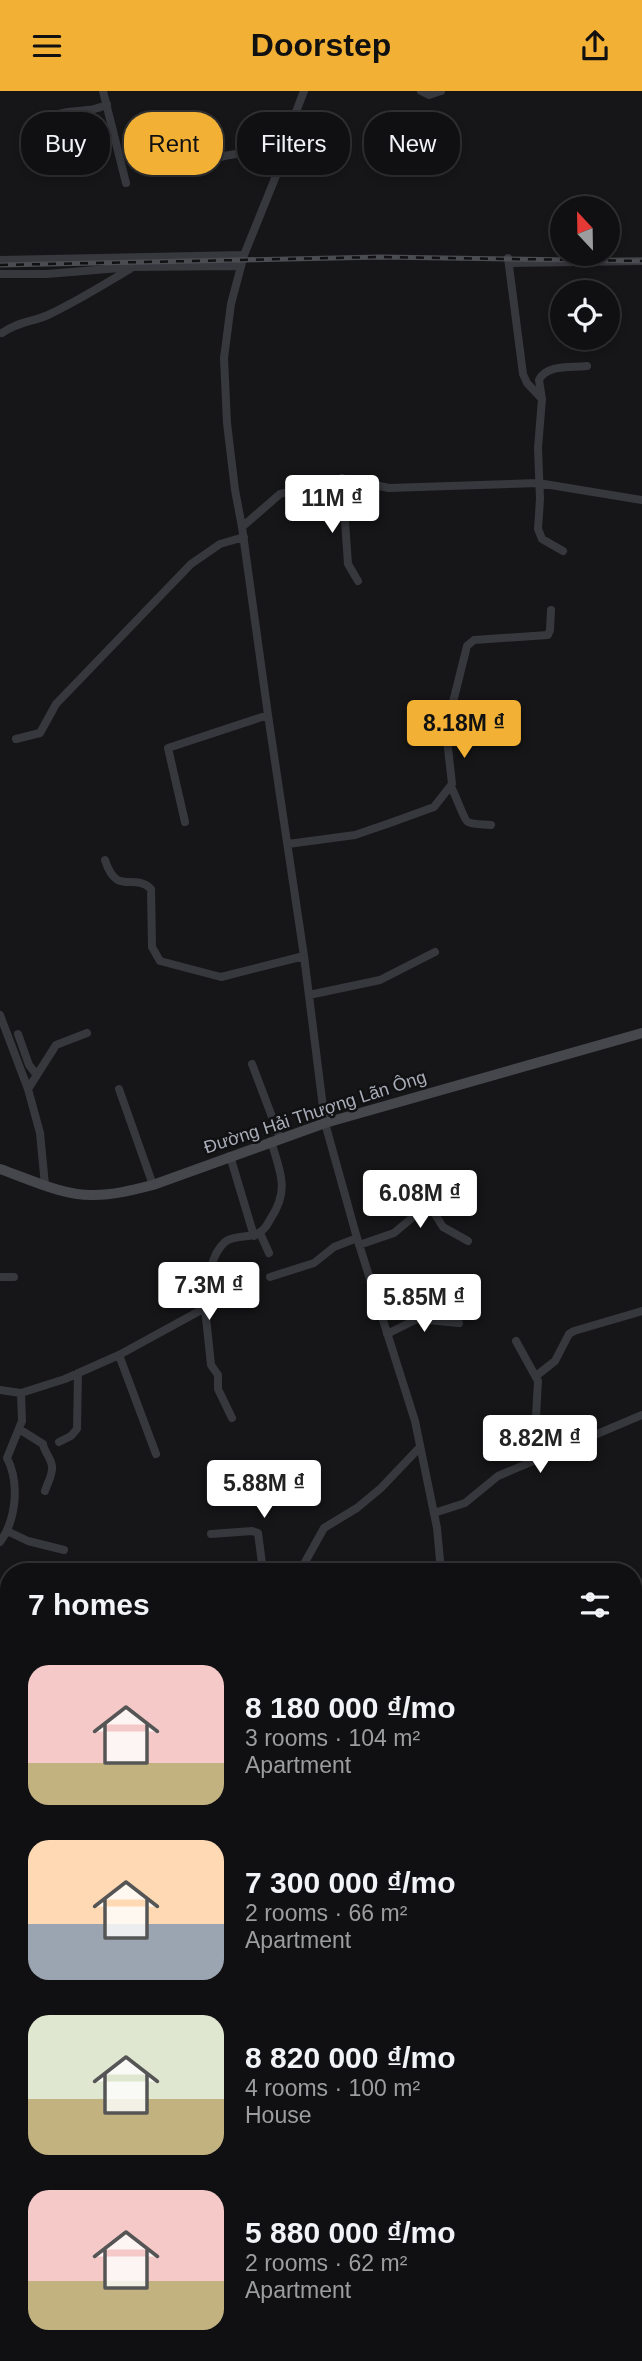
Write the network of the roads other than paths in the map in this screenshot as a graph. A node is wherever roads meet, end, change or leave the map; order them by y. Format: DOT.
graph roads {
  1 [pos="103,91"];
  2 [pos="304,91"];
  3 [pos="421,91"];
  4 [pos="441,91"];
  5 [pos="107,104"];
  6 [pos="68,112"];
  7 [pos="296,112"];
  8 [pos="276,175"];
  9 [pos="125,183"];
  10 [pos="244,255"];
  11 [pos="0,260"];
  12 [pos="642,261"];
  13 [pos="241,266"];
  14 [pos="132,267"];
  15 [pos="0,274"];
  16 [pos="2,333"];
  17 [pos="587,366"];
  18 [pos="542,399"];
  19 [pos="342,478"];
  20 [pos="538,483"];
  21 [pos="642,501"];
  22 [pos="242,527"];
  23 [pos="244,537"];
  24 [pos="563,551"];
  25 [pos="358,581"];
  26 [pos="551,610"];
  27 [pos="268,715"];
  28 [pos="16,739"];
  29 [pos="451,786"];
  30 [pos="184,822"];
  31 [pos="491,825"];
  32 [pos="288,844"];
  33 [pos="105,860"];
  34 [pos="435,952"];
  35 [pos="304,956"];
  36 [pos="309,995"];
  37 [pos="0,1015"];
  38 [pos="87,1033"];
  39 [pos="642,1033"];
  40 [pos="18,1034"];
  41 [pos="252,1064"];
  42 [pos="36,1074"];
  43 [pos="28,1089"];
  44 [pos="119,1089"];
  45 [pos="325,1123"];
  46 [pos="275,1139"];
  47 [pos="230,1156"];
  48 [pos="0,1169"];
  49 [pos="461,1179"];
  50 [pos="45,1185"];
  51 [pos="153,1185"];
  52 [pos="424,1206"];
  53 [pos="257,1234"];
  54 [pos="358,1241"];
  55 [pos="468,1241"];
  56 [pos="269,1253"];
  57 [pos="0,1277"];
  58 [pos="14,1277"];
  59 [pos="270,1277"];
  60 [pos="409,1294"];
  61 [pos="205,1308"];
  62 [pos="642,1311"];
  63 [pos="417,1319"];
  64 [pos="459,1323"];
  65 [pos="387,1334"];
  66 [pos="516,1341"];
  67 [pos="119,1355"];
  68 [pos="78,1373"];
  69 [pos="536,1375"];
  70 [pos="0,1390"];
  71 [pos="21,1392"];
  72 [pos="642,1415"];
  73 [pos="232,1418"];
  74 [pos="19,1429"];
  75 [pos="59,1443"];
  76 [pos="420,1447"];
  77 [pos="156,1454"];
  78 [pos="3,1459"];
  79 [pos="536,1461"];
  80 [pos="45,1491"];
  81 [pos="434,1513"];
  82 [pos="8,1531"];
  83 [pos="211,1534"];
  84 [pos="0,1542"];
  85 [pos="64,1550"];
  86 [pos="261,1563"];
  87 [pos="305,1563"];
  88 [pos="441,1563"];
  1 -- 5 [label="street"];
  2 -- 7 [label="street"];
  3 -- 4 [label="street"];
  5 -- 6 [label="street"];
  5 -- 9 [label="street"];
  8 -- 10 [label="street"];
  10 -- 11 [label="street"];
  10 -- 13 [label="street"];
  12 -- 18 [label="street"];
  13 -- 14 [label="street"];
  13 -- 22 [label="street"];
  14 -- 15 [label="street"];
  14 -- 16 [label="street"];
  17 -- 18 [label="street"];
  18 -- 20 [label="street"];
  19 -- 20 [label="street"];
  19 -- 22 [label="street"];
  19 -- 25 [label="street"];
  20 -- 21 [label="street"];
  20 -- 24 [label="street"];
  22 -- 23 [label="street"];
  23 -- 27 [label="street"];
  23 -- 28 [label="street"];
  26 -- 29 [label="street"];
  27 -- 30 [label="street"];
  27 -- 32 [label="street"];
  29 -- 31 [label="street"];
  29 -- 32 [label="street"];
  32 -- 35 [label="street"];
  33 -- 35 [label="street"];
  34 -- 36 [label="street"];
  35 -- 36 [label="street"];
  36 -- 45 [label="street"];
  37 -- 43 [label="street"];
  38 -- 42 [label="street"];
  39 -- 45 [label="street, Đường Hải Thượng Lãn Ông"];
  40 -- 42 [label="street"];
  41 -- 46 [label="street"];
  42 -- 43 [label="street"];
  43 -- 50 [label="street"];
  44 -- 51 [label="street"];
  45 -- 46 [label="street, Đường Hải Thượng Lãn Ông"];
  45 -- 54 [label="street"];
  46 -- 47 [label="street, Đường Hải Thượng Lãn Ông"];
  46 -- 53 [label="street"];
  47 -- 51 [label="street, Đường Hải Thượng Lãn Ông"];
  47 -- 53 [label="street"];
  48 -- 50 [label="street, Đường Hải Thượng Lãn Ông"];
  49 -- 52 [label="street"];
  50 -- 51 [label="street, Đường Hải Thượng Lãn Ông"];
  52 -- 54 [label="street"];
  52 -- 55 [label="street"];
  53 -- 56 [label="street"];
  53 -- 61 [label="street"];
  54 -- 59 [label="street"];
  54 -- 65 [label="street"];
  57 -- 58 [label="street"];
  60 -- 63 [label="street"];
  61 -- 67 [label="street"];
  61 -- 73 [label="street"];
  62 -- 69 [label="street"];
  63 -- 64 [label="street"];
  63 -- 65 [label="street"];
  65 -- 76 [label="street"];
  66 -- 69 [label="street"];
  67 -- 68 [label="street"];
  67 -- 77 [label="street"];
  68 -- 71 [label="street"];
  68 -- 75 [label="street"];
  69 -- 79 [label="street"];
  70 -- 71 [label="street"];
  71 -- 74 [label="street"];
  72 -- 79 [label="street"];
  74 -- 78 [label="street"];
  74 -- 80 [label="street"];
  76 -- 81 [label="street"];
  76 -- 87 [label="street"];
  78 -- 82 [label="street"];
  79 -- 81 [label="street"];
  81 -- 88 [label="street"];
  82 -- 84 [label="street"];
  82 -- 85 [label="street"];
  83 -- 86 [label="street"];
}
